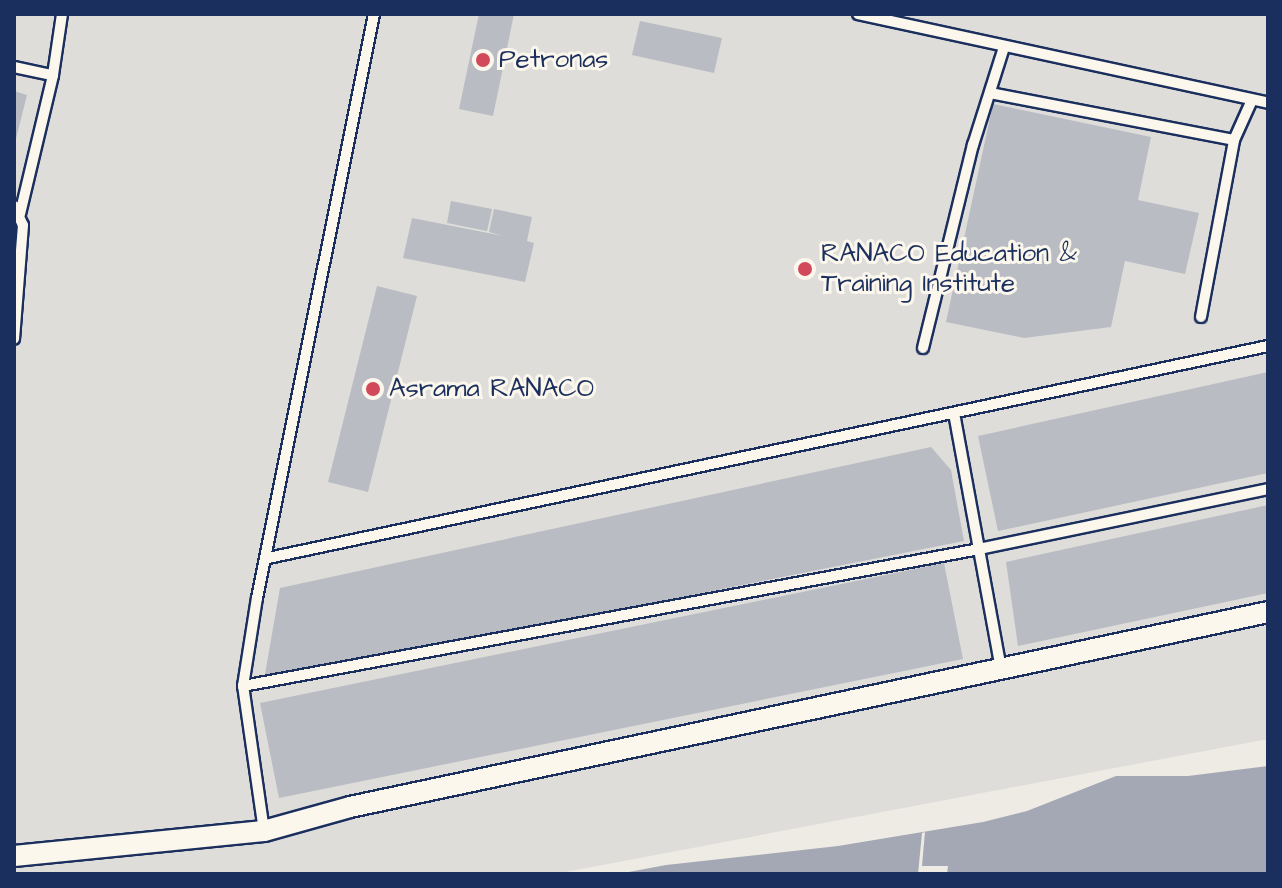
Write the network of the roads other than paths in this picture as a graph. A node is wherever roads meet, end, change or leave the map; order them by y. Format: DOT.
graph roads {
  1 [pos="62,14"];
  2 [pos="374,14"];
  3 [pos="858,14"];
  4 [pos="1004,47"];
  5 [pos="14,67"];
  6 [pos="53,75"];
  7 [pos="990,93"];
  8 [pos="1252,100"];
  9 [pos="1268,103"];
  10 [pos="1234,140"];
  11 [pos="17,210"];
  12 [pos="1201,317"];
  13 [pos="14,338"];
  14 [pos="1268,346"];
  15 [pos="923,348"];
  16 [pos="954,413"];
  17 [pos="1268,489"];
  18 [pos="979,549"];
  19 [pos="268,558"];
  20 [pos="1268,612"];
  21 [pos="1001,669"];
  22 [pos="243,686"];
  23 [pos="264,831"];
  24 [pos="14,856"];
  1 -- 6 [label="lane"];
  2 -- 19 [label="lane"];
  3 -- 4 [label="lane"];
  4 -- 7 [label="lane"];
  4 -- 8 [label="lane"];
  5 -- 6 [label="lane"];
  6 -- 11 [label="lane"];
  7 -- 10 [label="lane"];
  7 -- 15 [label="lane"];
  8 -- 9 [label="lane"];
  8 -- 10 [label="lane"];
  10 -- 12 [label="lane"];
  11 -- 13 [label="lane"];
  14 -- 16 [label="lane"];
  16 -- 18 [label="lane"];
  16 -- 19 [label="lane"];
  17 -- 18 [label="lane"];
  18 -- 21 [label="lane"];
  18 -- 22 [label="lane"];
  19 -- 22 [label="lane"];
  20 -- 21 [label="street"];
  21 -- 23 [label="street"];
  22 -- 23 [label="lane"];
  23 -- 24 [label="street"];
}
